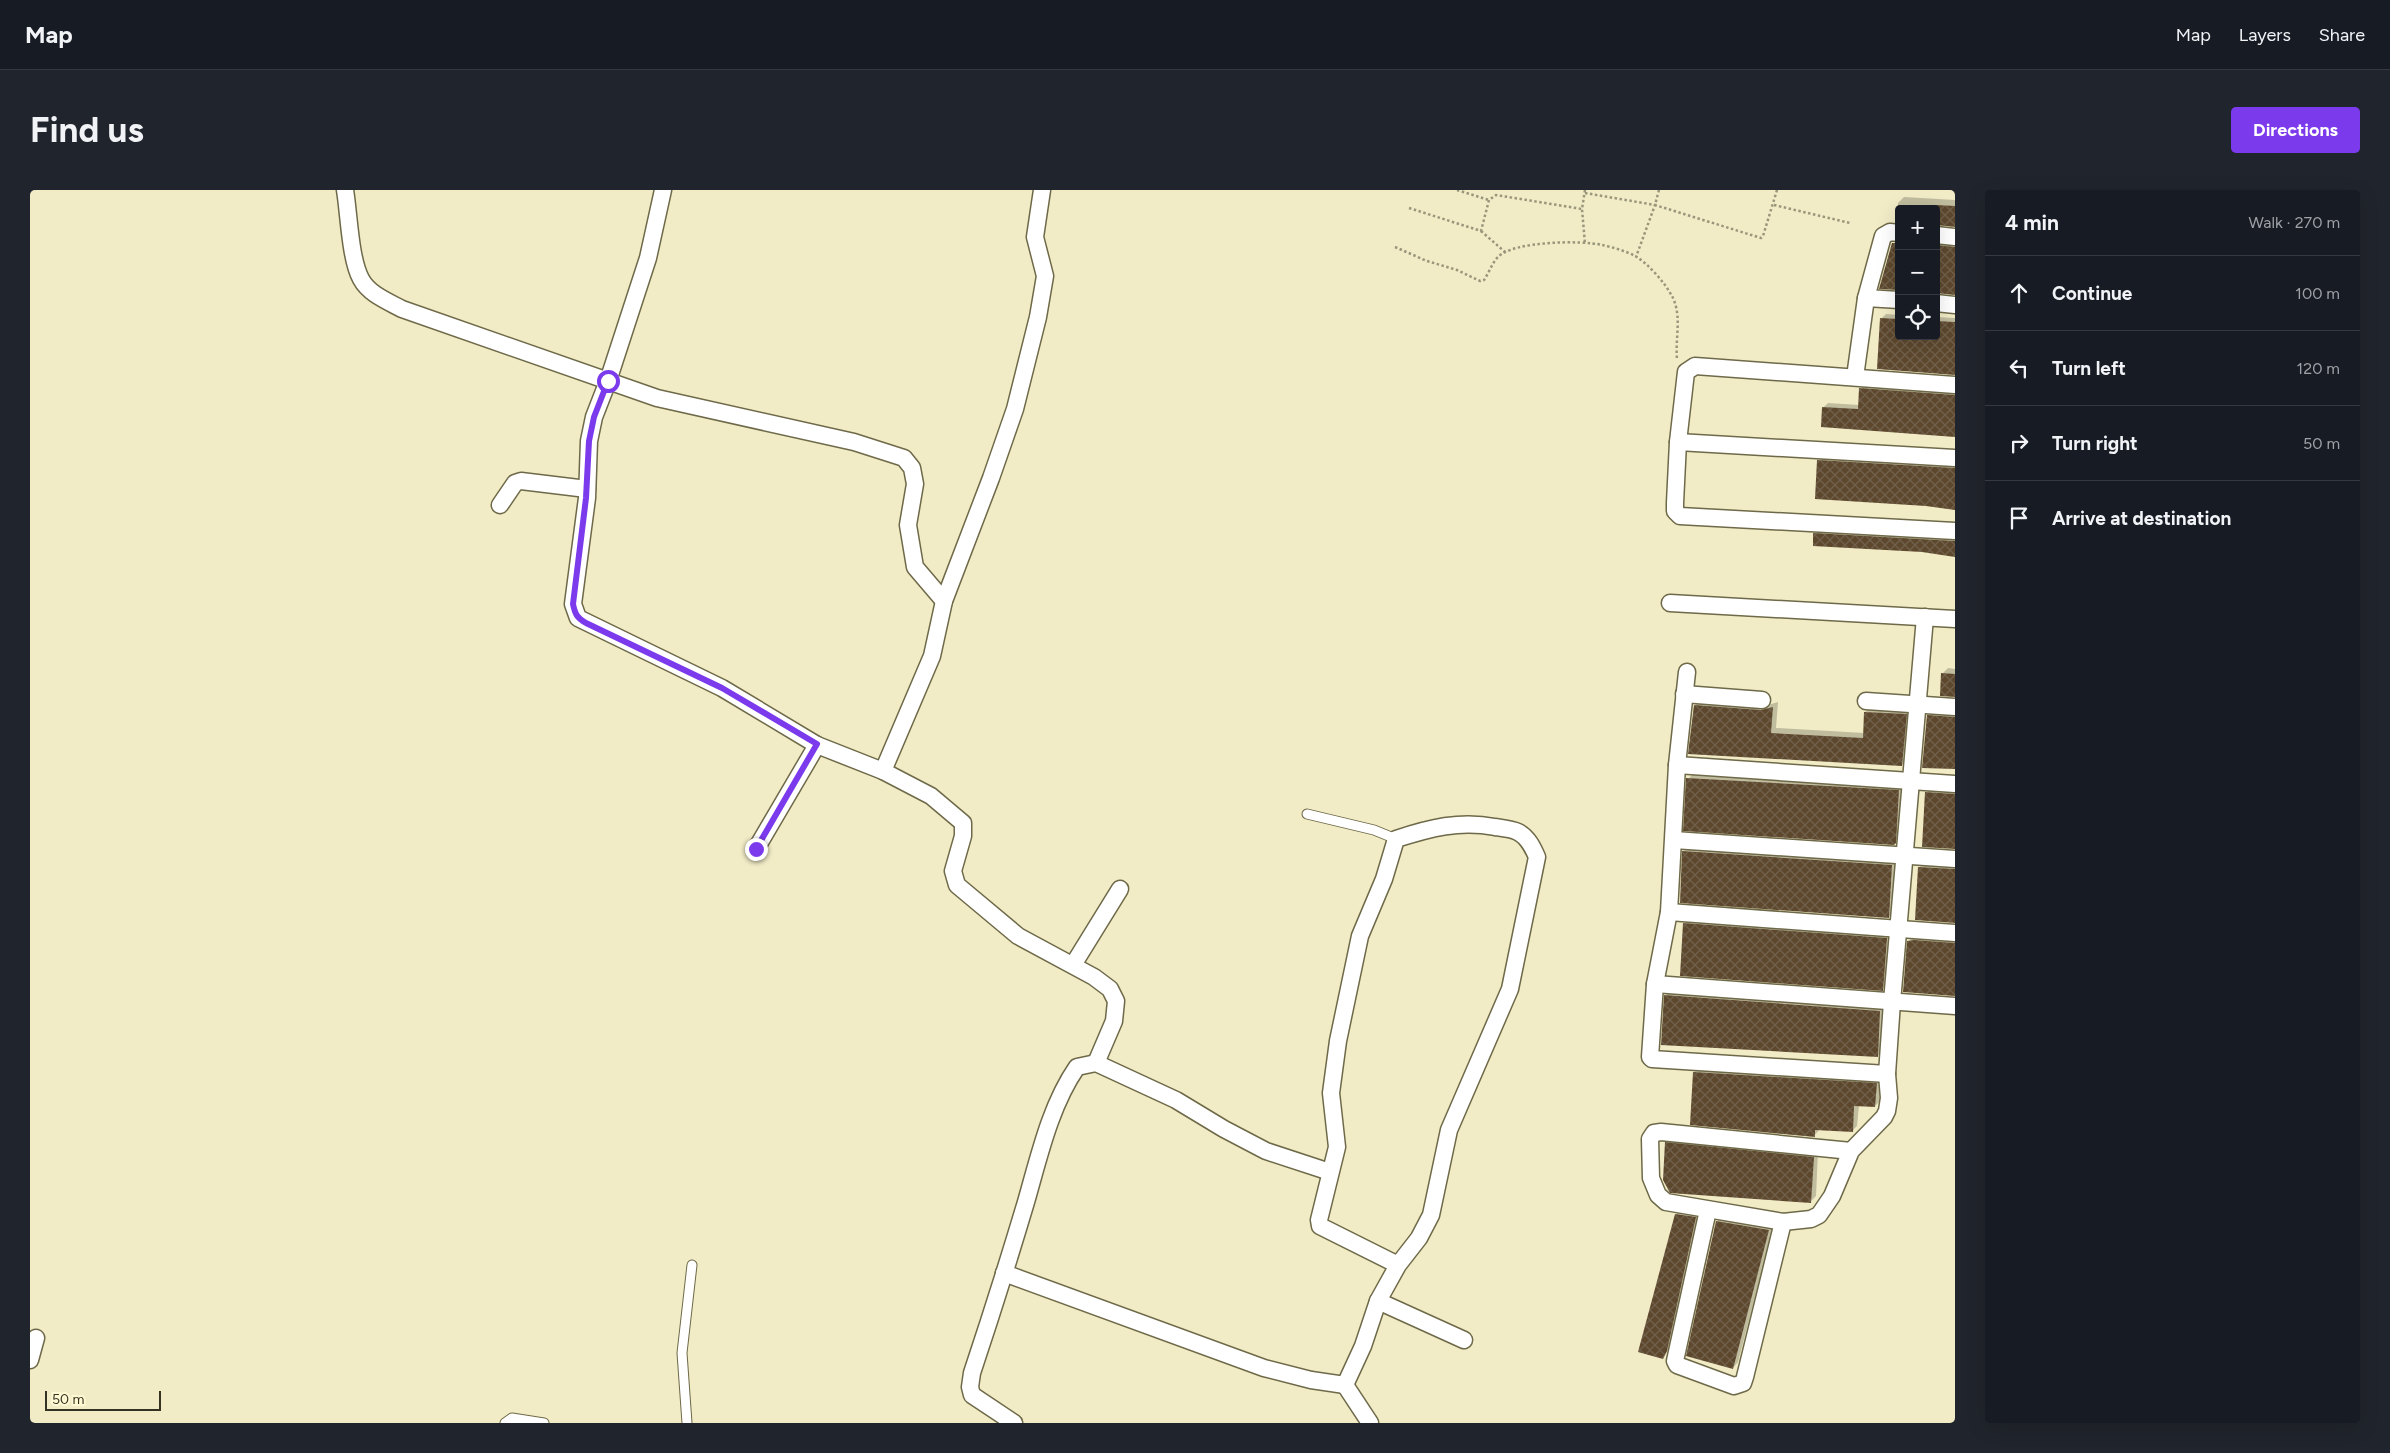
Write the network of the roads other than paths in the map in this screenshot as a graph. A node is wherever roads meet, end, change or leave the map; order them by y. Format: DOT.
graph roads {
  1 [pos="345,190"];
  2 [pos="663,190"];
  3 [pos="1042,190"];
  4 [pos="1895,233"];
  5 [pos="1940,235"];
  6 [pos="1955,236"];
  7 [pos="1866,298"];
  8 [pos="1895,300"];
  9 [pos="1940,304"];
  10 [pos="1955,305"];
  11 [pos="1855,377"];
  12 [pos="608,381"];
  13 [pos="1955,385"];
  14 [pos="1678,442"];
  15 [pos="1955,458"];
  16 [pos="587,489"];
  17 [pos="500,505"];
  18 [pos="1955,531"];
  19 [pos="944,601"];
  20 [pos="1670,603"];
  21 [pos="1925,617"];
  22 [pos="1955,619"];
  23 [pos="1687,672"];
  24 [pos="1684,694"];
  25 [pos="1762,700"];
  26 [pos="1866,701"];
  27 [pos="1918,705"];
  28 [pos="1955,707"];
  29 [pos="817,744"];
  30 [pos="1677,765"];
  31 [pos="883,771"];
  32 [pos="1909,780"];
  33 [pos="1955,784"];
  34 [pos="1307,814"];
  35 [pos="1396,839"];
  36 [pos="1674,840"];
  37 [pos="756,849"];
  38 [pos="1906,856"];
  39 [pos="1955,859"];
  40 [pos="1120,889"];
  41 [pos="1669,912"];
  42 [pos="1898,929"];
  43 [pos="1955,933"];
  44 [pos="1073,965"];
  45 [pos="1655,984"];
  46 [pos="1892,1002"];
  47 [pos="1955,1006"];
  48 [pos="1096,1063"];
  49 [pos="1887,1074"];
  50 [pos="1851,1151"];
  51 [pos="1330,1172"];
  52 [pos="1708,1210"];
  53 [pos="1783,1222"];
  54 [pos="692,1264"];
  55 [pos="1398,1265"];
  56 [pos="1004,1273"];
  57 [pos="1378,1301"];
  58 [pos="36,1338"];
  59 [pos="1464,1340"];
  60 [pos="30,1360"];
  61 [pos="1345,1384"];
  62 [pos="505,1423"];
  63 [pos="544,1423"];
  64 [pos="687,1423"];
  65 [pos="1014,1423"];
  66 [pos="1370,1423"];
  1 -- 12 [label="street"];
  2 -- 12 [label="street"];
  3 -- 19 [label="street"];
  4 -- 7 [label="street"];
  5 -- 6 [label="street"];
  7 -- 8 [label="street"];
  7 -- 11 [label="street"];
  9 -- 10 [label="street"];
  11 -- 13 [label="street"];
  11 -- 14 [label="street"];
  12 -- 16 [label="street"];
  12 -- 19 [label="street"];
  14 -- 15 [label="street"];
  14 -- 18 [label="street"];
  16 -- 17 [label="street"];
  16 -- 29 [label="street"];
  19 -- 31 [label="street"];
  20 -- 21 [label="street"];
  21 -- 22 [label="street"];
  21 -- 27 [label="street"];
  23 -- 24 [label="street"];
  24 -- 25 [label="street"];
  24 -- 30 [label="street"];
  26 -- 27 [label="street"];
  27 -- 28 [label="street"];
  27 -- 32 [label="street"];
  29 -- 31 [label="street"];
  29 -- 37 [label="street"];
  30 -- 32 [label="street"];
  30 -- 36 [label="street"];
  31 -- 44 [label="street"];
  32 -- 33 [label="street"];
  32 -- 38 [label="street"];
  34 -- 35 [label="lane"];
  35 -- 51 [label="street"];
  35 -- 55 [label="street"];
  36 -- 38 [label="street"];
  36 -- 41 [label="street"];
  38 -- 39 [label="street"];
  38 -- 42 [label="street"];
  40 -- 44 [label="street"];
  41 -- 42 [label="street"];
  41 -- 45 [label="street"];
  42 -- 43 [label="street"];
  42 -- 46 [label="street"];
  44 -- 48 [label="street"];
  45 -- 46 [label="street"];
  45 -- 49 [label="street"];
  46 -- 47 [label="street"];
  46 -- 49 [label="street"];
  48 -- 51 [label="street"];
  48 -- 56 [label="street"];
  49 -- 50 [label="street"];
  50 -- 52 [label="street"];
  50 -- 53 [label="street"];
  51 -- 55 [label="street"];
  52 -- 53 [label="street"];
  52 -- 53 [label="street"];
  54 -- 64 [label="lane"];
  55 -- 57 [label="street"];
  56 -- 61 [label="street"];
  56 -- 65 [label="street"];
  57 -- 59 [label="street"];
  57 -- 61 [label="street"];
  58 -- 60 [label="street"];
  61 -- 66 [label="street"];
  62 -- 63 [label="lane"];
}
